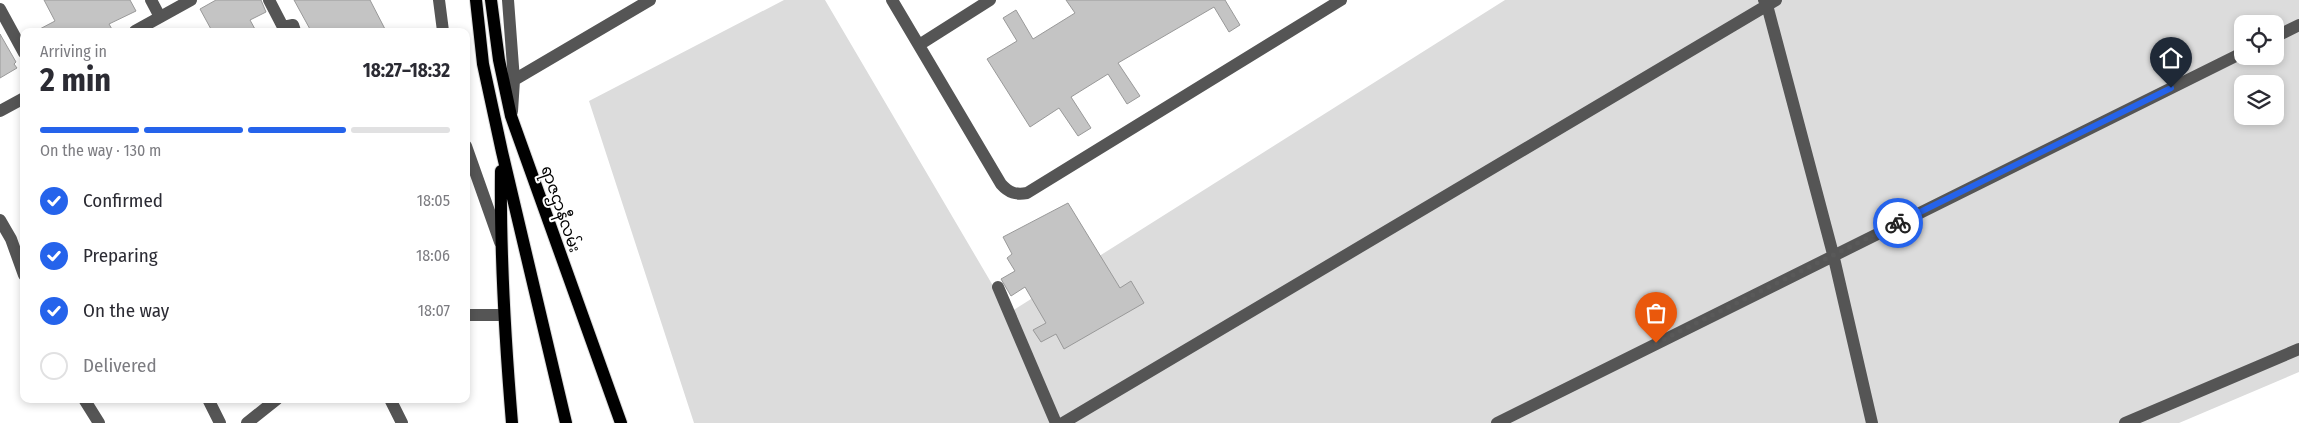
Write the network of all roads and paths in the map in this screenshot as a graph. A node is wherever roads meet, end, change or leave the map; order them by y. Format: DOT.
graph roads {
  1 [pos="151,0"];
  2 [pos="191,0"];
  3 [pos="269,0"];
  4 [pos="439,0"];
  5 [pos="476,0"];
  6 [pos="491,0"];
  7 [pos="508,0"];
  8 [pos="650,0"];
  9 [pos="892,0"];
  10 [pos="990,0"];
  11 [pos="1342,0"];
  12 [pos="1769,2"];
  13 [pos="0,9"];
  14 [pos="160,17"];
  15 [pos="2299,25"];
  16 [pos="141,28"];
  17 [pos="283,28"];
  18 [pos="283,28"];
  19 [pos="294,28"];
  20 [pos="443,28"];
  21 [pos="2284,32"];
  22 [pos="919,45"];
  23 [pos="20,46"];
  24 [pos="2234,57"];
  25 [pos="514,80"];
  26 [pos="20,100"];
  27 [pos="0,112"];
  28 [pos="511,116"];
  29 [pos="502,152"];
  30 [pos="470,157"];
  31 [pos="0,220"];
  32 [pos="500,242"];
  33 [pos="1833,254"];
  34 [pos="20,264"];
  35 [pos="998,287"];
  36 [pos="470,315"];
  37 [pos="503,315"];
  38 [pos="2299,349"];
  39 [pos="87,403"];
  40 [pos="210,403"];
  41 [pos="272,403"];
  42 [pos="392,403"];
  43 [pos="100,423"];
  44 [pos="220,423"];
  45 [pos="247,423"];
  46 [pos="402,423"];
  47 [pos="512,423"];
  48 [pos="566,423"];
  49 [pos="621,423"];
  50 [pos="1056,423"];
  51 [pos="1064,423"];
  52 [pos="1497,423"];
  53 [pos="1872,423"];
  54 [pos="2125,423"];
  1 -- 14 [label="street"];
  2 -- 14 [label="street"];
  3 -- 18 [label="street"];
  4 -- 20 [label="street"];
  5 -- 29 [label="main road"];
  6 -- 28 [label="main road, ရာဇဌာနီလမ်း"];
  7 -- 25 [label="street"];
  8 -- 25 [label="street"];
  9 -- 22 [label="street"];
  10 -- 22 [label="street"];
  11 -- 22 [label="street"];
  12 -- 33 [label="street"];
  12 -- 51 [label="street"];
  13 -- 23 [label="street"];
  14 -- 16 [label="street"];
  15 -- 21 [label="street"];
  17 -- 19 [label="street"];
  24 -- 33 [label="street"];
  25 -- 28 [label="street"];
  26 -- 27 [label="street"];
  28 -- 29 [label="main road"];
  28 -- 49 [label="main road, ရာဇဌာနီလမ်း"];
  29 -- 32 [label="main road"];
  29 -- 48 [label="main road"];
  30 -- 32 [label="street"];
  31 -- 34 [label="street"];
  32 -- 37 [label="main road"];
  33 -- 52 [label="street"];
  33 -- 53 [label="street"];
  35 -- 50 [label="street"];
  36 -- 37 [label="street"];
  37 -- 47 [label="main road"];
  38 -- 54 [label="street"];
  39 -- 43 [label="street"];
  40 -- 44 [label="street"];
  41 -- 45 [label="street"];
  42 -- 46 [label="street"];
}
